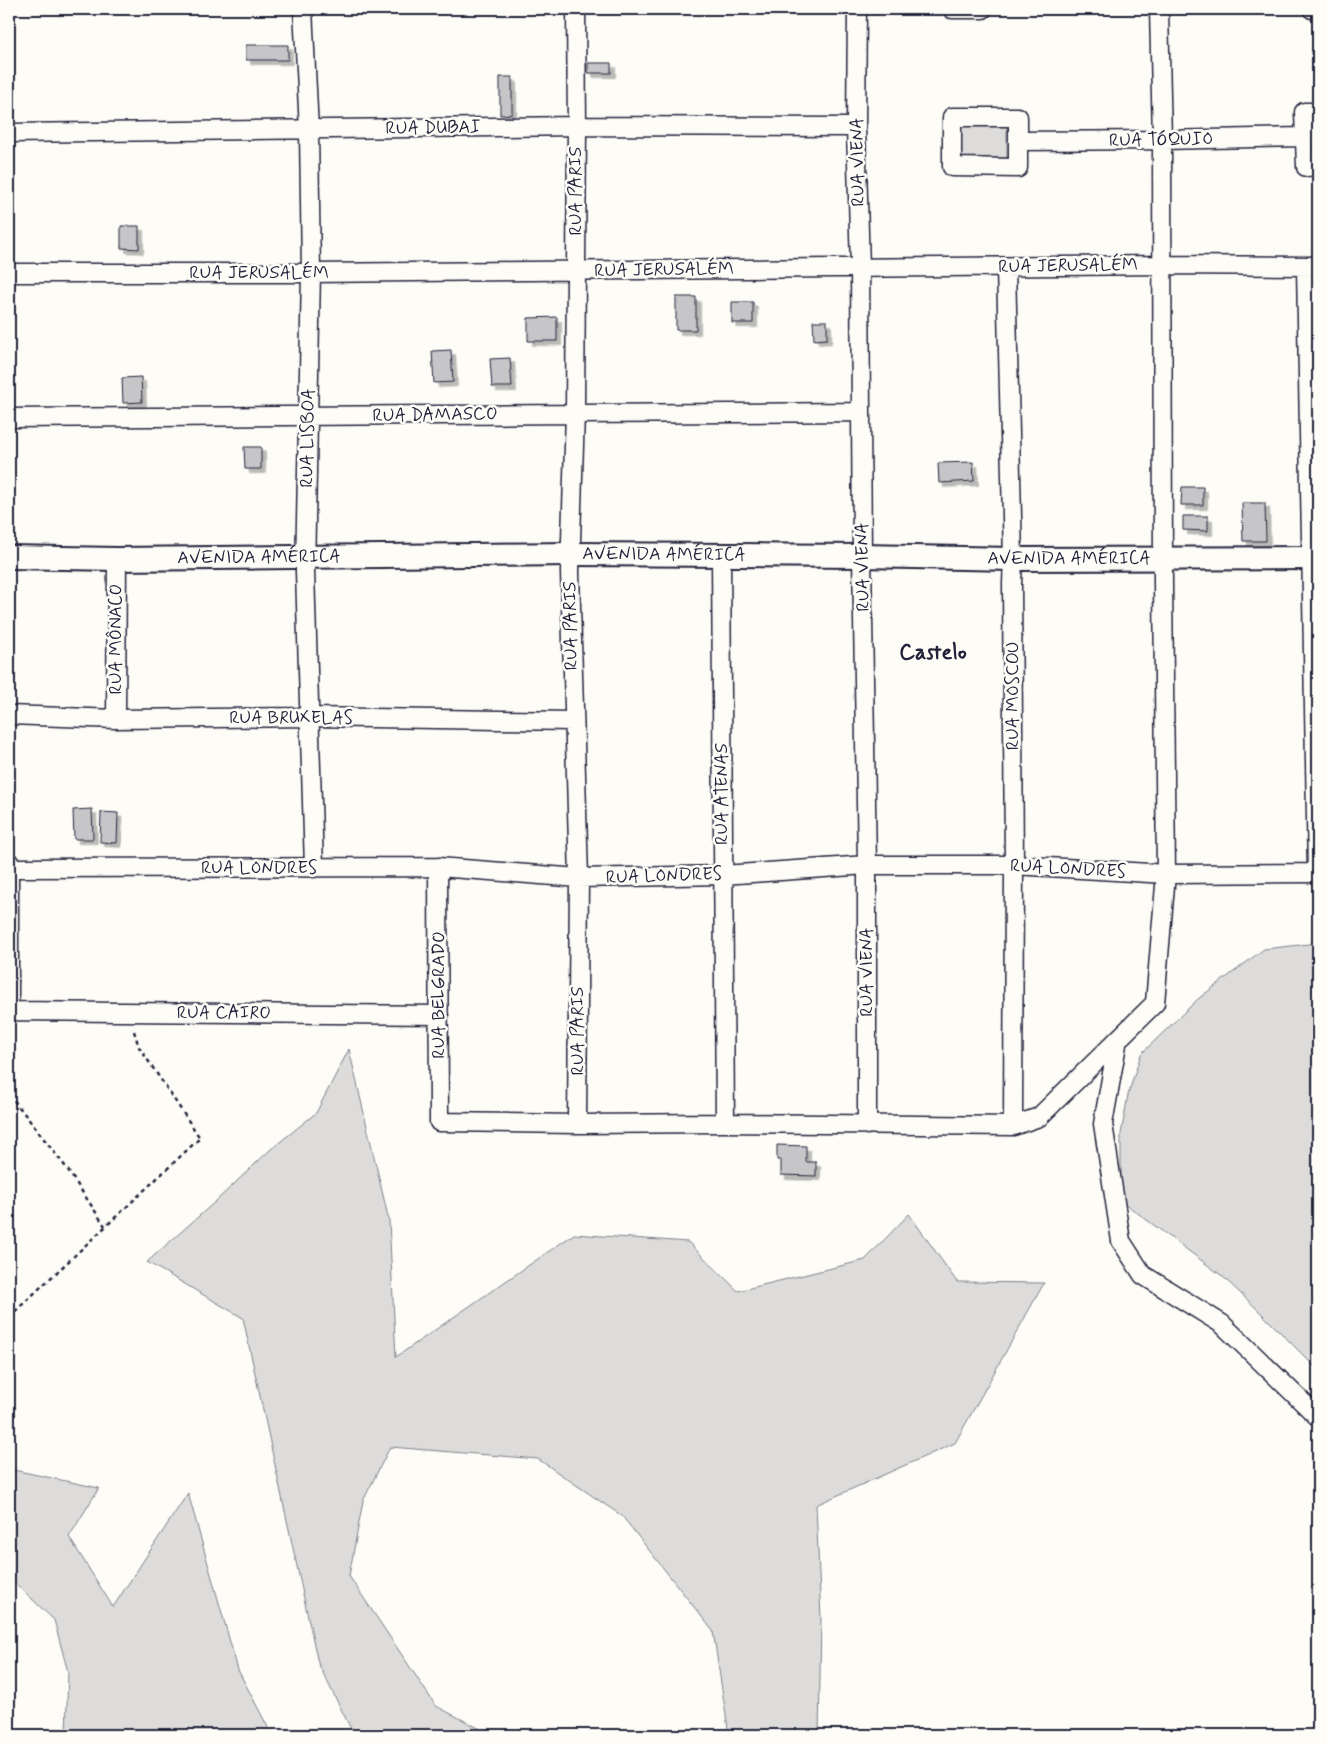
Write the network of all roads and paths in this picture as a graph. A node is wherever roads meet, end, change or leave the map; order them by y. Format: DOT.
graph roads {
  1 [pos="303,9"];
  2 [pos="576,9"];
  3 [pos="856,9"];
  4 [pos="952,9"];
  5 [pos="983,9"];
  6 [pos="1159,9"];
  7 [pos="1312,9"];
  8 [pos="1318,9"];
  9 [pos="1318,112"];
  10 [pos="577,126"];
  11 [pos="856,127"];
  12 [pos="309,130"];
  13 [pos="9,134"];
  14 [pos="1305,137"];
  15 [pos="1162,140"];
  16 [pos="1018,141"];
  17 [pos="1318,166"];
  18 [pos="1161,265"];
  19 [pos="1312,266"];
  20 [pos="1006,267"];
  21 [pos="860,268"];
  22 [pos="576,271"];
  23 [pos="9,273"];
  24 [pos="311,273"];
  25 [pos="861,412"];
  26 [pos="575,413"];
  27 [pos="308,417"];
  28 [pos="9,418"];
  29 [pos="571,554"];
  30 [pos="721,555"];
  31 [pos="306,556"];
  32 [pos="862,556"];
  33 [pos="9,557"];
  34 [pos="1163,558"];
  35 [pos="1315,558"];
  36 [pos="117,559"];
  37 [pos="1013,560"];
  38 [pos="9,715"];
  39 [pos="308,718"];
  40 [pos="116,719"];
  41 [pos="573,721"];
  42 [pos="9,862"];
  43 [pos="867,865"];
  44 [pos="1014,865"];
  45 [pos="9,868"];
  46 [pos="314,868"];
  47 [pos="438,868"];
  48 [pos="1318,873"];
  49 [pos="723,874"];
  50 [pos="1166,874"];
  51 [pos="579,878"];
  52 [pos="9,1012"];
  53 [pos="128,1012"];
  54 [pos="439,1014"];
  55 [pos="1118,1039"];
  56 [pos="9,1094"];
  57 [pos="724,1123"];
  58 [pos="578,1124"];
  59 [pos="866,1125"];
  60 [pos="1013,1126"];
  61 [pos="105,1226"];
  62 [pos="9,1316"];
  63 [pos="1318,1417"];
  1 -- 12 [label="street, RUA LISBOA"];
  2 -- 10 [label="street, RUA PARIS"];
  3 -- 11 [label="street, RUA VIENA"];
  4 -- 5 [label="street"];
  6 -- 15 [label="street"];
  7 -- 8 [label="street"];
  9 -- 14 [label="street"];
  10 -- 11 [label="street, RUA DUBAI"];
  10 -- 12 [label="street, RUA DUBAI"];
  10 -- 22 [label="street, RUA PARIS"];
  11 -- 21 [label="street, RUA VIENA"];
  12 -- 13 [label="street, RUA DUBAI"];
  12 -- 24 [label="street, RUA LISBOA"];
  14 -- 15 [label="street, RUA TÓQUIO"];
  14 -- 17 [label="street"];
  15 -- 16 [label="street, RUA TÓQUIO"];
  15 -- 18 [label="street"];
  16 -- 16 [label="street"];
  18 -- 19 [label="street, RUA JERUSALÉM"];
  18 -- 20 [label="street, RUA JERUSALÉM"];
  18 -- 34 [label="street"];
  19 -- 35 [label="street"];
  20 -- 21 [label="street, RUA JERUSALÉM"];
  20 -- 37 [label="street, RUA MOSCOU"];
  21 -- 22 [label="street, RUA JERUSALÉM"];
  21 -- 25 [label="street, RUA VIENA"];
  22 -- 24 [label="street, RUA JERUSALÉM"];
  22 -- 26 [label="street, RUA PARIS"];
  23 -- 24 [label="street, RUA JERUSALÉM"];
  24 -- 27 [label="street, RUA LISBOA"];
  25 -- 26 [label="street, RUA DAMASCO"];
  25 -- 32 [label="street, RUA VIENA"];
  26 -- 27 [label="street, RUA DAMASCO"];
  26 -- 29 [label="street, RUA PARIS"];
  27 -- 28 [label="street, RUA DAMASCO"];
  27 -- 31 [label="street, RUA LISBOA"];
  29 -- 30 [label="street, AVENIDA AMÉRICA"];
  29 -- 31 [label="street, AVENIDA AMÉRICA"];
  29 -- 41 [label="street, RUA PARIS"];
  30 -- 32 [label="street, AVENIDA AMÉRICA"];
  30 -- 49 [label="street, RUA ATENAS"];
  31 -- 36 [label="street, AVENIDA AMÉRICA"];
  31 -- 39 [label="street, RUA LISBOA"];
  32 -- 37 [label="street, AVENIDA AMÉRICA"];
  32 -- 43 [label="street, RUA VIENA"];
  33 -- 36 [label="street, AVENIDA AMÉRICA"];
  34 -- 35 [label="street, AVENIDA AMÉRICA"];
  34 -- 37 [label="street, AVENIDA AMÉRICA"];
  34 -- 50 [label="street"];
  35 -- 48 [label="street"];
  36 -- 40 [label="street, RUA MÔNACO"];
  37 -- 44 [label="street, RUA MOSCOU"];
  38 -- 40 [label="street, RUA BRUXELAS"];
  39 -- 40 [label="street, RUA BRUXELAS"];
  39 -- 41 [label="street, RUA BRUXELAS"];
  39 -- 46 [label="street, RUA LISBOA"];
  41 -- 51 [label="street, RUA PARIS"];
  42 -- 45 [label="street"];
  43 -- 44 [label="street, RUA LONDRES"];
  43 -- 49 [label="street, RUA LONDRES"];
  43 -- 59 [label="street, RUA VIENA"];
  44 -- 50 [label="street, RUA LONDRES"];
  44 -- 60 [label="street, RUA MOSCOU"];
  45 -- 46 [label="street, RUA LONDRES"];
  45 -- 52 [label="street"];
  46 -- 47 [label="street, RUA LONDRES"];
  47 -- 51 [label="street, RUA LONDRES"];
  47 -- 54 [label="street, RUA BELGRADO"];
  48 -- 50 [label="street, RUA LONDRES"];
  49 -- 51 [label="street, RUA LONDRES"];
  49 -- 57 [label="street, RUA ATENAS"];
  50 -- 55 [label="street"];
  51 -- 58 [label="street, RUA PARIS"];
  52 -- 53 [label="street, RUA CAIRO"];
  53 -- 54 [label="street, RUA CAIRO"];
  53 -- 61 [label="path"];
  54 -- 58 [label="street, RUA BELGRADO"];
  55 -- 60 [label="street"];
  55 -- 63 [label="street"];
  56 -- 61 [label="path"];
  57 -- 58 [label="street"];
  57 -- 59 [label="street"];
  59 -- 60 [label="street"];
  61 -- 62 [label="path"];
}
